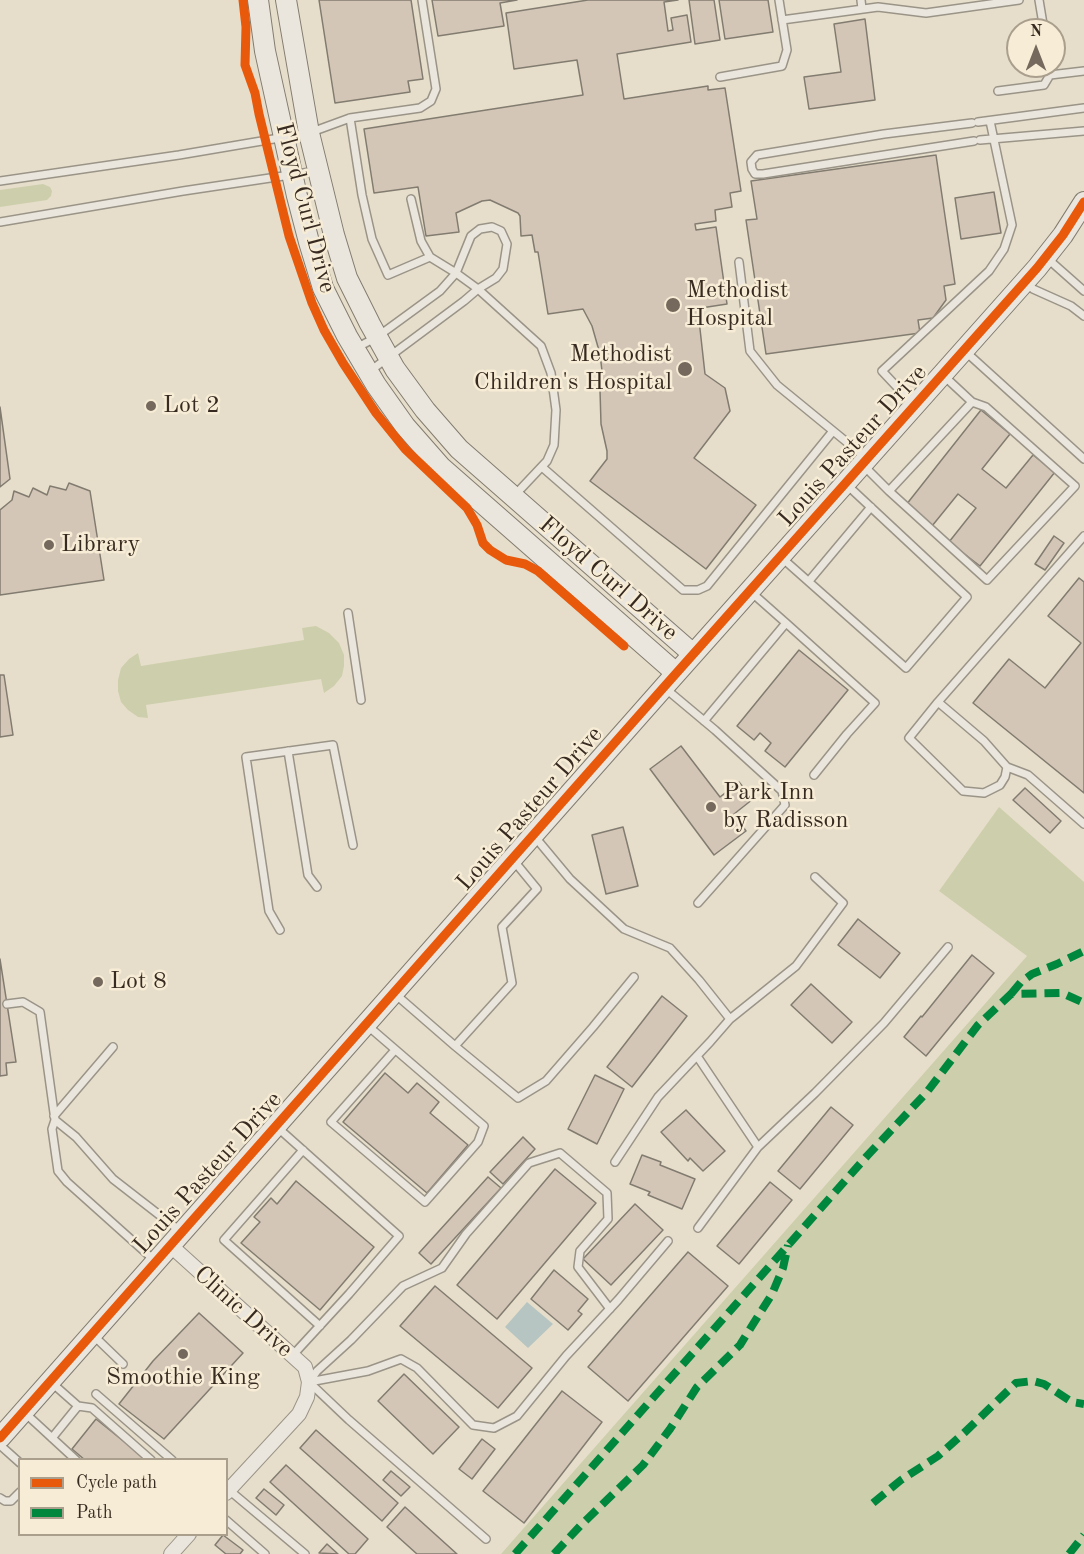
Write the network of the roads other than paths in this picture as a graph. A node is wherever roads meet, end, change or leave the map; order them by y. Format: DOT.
graph roads {
  1 [pos="258,0"];
  2 [pos="286,0"];
  3 [pos="422,0"];
  4 [pos="779,0"];
  5 [pos="861,0"];
  6 [pos="945,0"];
  7 [pos="1019,0"];
  8 [pos="1039,0"];
  9 [pos="987,2"];
  10 [pos="862,9"];
  11 [pos="947,10"];
  12 [pos="1042,18"];
  13 [pos="782,20"];
  14 [pos="1084,71"];
  15 [pos="1066,73"];
  16 [pos="720,77"];
  17 [pos="1048,78"];
  18 [pos="998,92"];
  19 [pos="1084,108"];
  20 [pos="350,118"];
  21 [pos="990,121"];
  22 [pos="1084,131"];
  23 [pos="309,133"];
  24 [pos="284,138"];
  25 [pos="993,138"];
  26 [pos="318,171"];
  27 [pos="292,175"];
  28 [pos="0,181"];
  29 [pos="411,199"];
  30 [pos="1084,202"];
  31 [pos="0,222"];
  32 [pos="430,257"];
  33 [pos="1045,257"];
  34 [pos="739,262"];
  35 [pos="456,273"];
  36 [pos="1024,283"];
  37 [pos="478,289"];
  38 [pos="1084,291"];
  39 [pos="1084,316"];
  40 [pos="377,337"];
  41 [pos="354,349"];
  42 [pos="964,350"];
  43 [pos="389,358"];
  44 [pos="368,373"];
  45 [pos="942,375"];
  46 [pos="972,402"];
  47 [pos="914,406"];
  48 [pos="833,431"];
  49 [pos="1084,459"];
  50 [pos="864,462"];
  51 [pos="542,466"];
  52 [pos="845,483"];
  53 [pos="889,490"];
  54 [pos="513,496"];
  55 [pos="871,507"];
  56 [pos="1083,539"];
  57 [pos="780,556"];
  58 [pos="808,581"];
  59 [pos="750,590"];
  60 [pos="348,612"];
  61 [pos="786,623"];
  62 [pos="693,654"];
  63 [pos="670,680"];
  64 [pos="361,700"];
  65 [pos="938,702"];
  66 [pos="704,721"];
  67 [pos="288,751"];
  68 [pos="1007,767"];
  69 [pos="814,775"];
  70 [pos="1084,824"];
  71 [pos="533,835"];
  72 [pos="352,845"];
  73 [pos="512,859"];
  74 [pos="815,877"];
  75 [pos="316,887"];
  76 [pos="698,903"];
  77 [pos="280,930"];
  78 [pos="948,947"];
  79 [pos="634,977"];
  80 [pos="394,993"];
  81 [pos="7,1004"];
  82 [pos="730,1019"];
  83 [pos="366,1024"];
  84 [pos="455,1046"];
  85 [pos="113,1047"];
  86 [pos="395,1050"];
  87 [pos="697,1056"];
  88 [pos="55,1118"];
  89 [pos="276,1126"];
  90 [pos="758,1147"];
  91 [pos="303,1150"];
  92 [pos="615,1162"];
  93 [pos="698,1228"];
  94 [pos="176,1239"];
  95 [pos="669,1241"];
  96 [pos="155,1262"];
  97 [pos="610,1309"];
  98 [pos="320,1326"];
  99 [pos="92,1334"];
  100 [pos="292,1356"];
  101 [pos="123,1364"];
  102 [pos="50,1381"];
  103 [pos="309,1382"];
  104 [pos="96,1394"];
  105 [pos="78,1406"];
  106 [pos="23,1412"];
  107 [pos="0,1438"];
  108 [pos="52,1438"];
  109 [pos="0,1445"];
  110 [pos="74,1458"];
  111 [pos="149,1458"];
  112 [pos="170,1458"];
  113 [pos="18,1461"];
  114 [pos="228,1491"];
  115 [pos="18,1494"];
  116 [pos="0,1497"];
  117 [pos="228,1522"];
  118 [pos="187,1536"];
  119 [pos="486,1539"];
  120 [pos="171,1554"];
  121 [pos="265,1554"];
  122 [pos="305,1554"];
  1 -- 24 [label="street, Floyd Curl Drive"];
  2 -- 23 [label="street, Floyd Curl Drive"];
  3 -- 20 [label="lane"];
  4 -- 13 [label="lane"];
  5 -- 10 [label="lane"];
  6 -- 11 [label="lane"];
  7 -- 9 [label="lane"];
  8 -- 12 [label="lane"];
  9 -- 11 [label="lane"];
  10 -- 11 [label="lane"];
  10 -- 13 [label="lane"];
  13 -- 16 [label="lane"];
  14 -- 15 [label="lane"];
  17 -- 18 [label="lane"];
  19 -- 21 [label="lane"];
  20 -- 23 [label="lane"];
  20 -- 32 [label="lane"];
  21 -- 25 [label="lane"];
  21 -- 25 [label="lane"];
  22 -- 25 [label="lane"];
  23 -- 24 [label="lane"];
  23 -- 26 [label="street, Floyd Curl Drive"];
  24 -- 27 [label="street, Floyd Curl Drive"];
  24 -- 28 [label="lane"];
  25 -- 47 [label="lane"];
  26 -- 27 [label="lane"];
  26 -- 40 [label="street, Floyd Curl Drive"];
  27 -- 31 [label="lane"];
  27 -- 41 [label="street, Floyd Curl Drive"];
  29 -- 32 [label="lane"];
  30 -- 33 [label="street, Louis Pasteur Drive"];
  32 -- 35 [label="lane"];
  33 -- 36 [label="street, Louis Pasteur Drive"];
  33 -- 38 [label="lane"];
  34 -- 48 [label="lane"];
  35 -- 37 [label="lane"];
  35 -- 37 [label="lane"];
  35 -- 40 [label="lane"];
  36 -- 39 [label="lane"];
  36 -- 42 [label="street, Louis Pasteur Drive"];
  37 -- 43 [label="lane"];
  37 -- 51 [label="lane"];
  40 -- 41 [label="lane"];
  40 -- 43 [label="street, Floyd Curl Drive"];
  41 -- 44 [label="street, Floyd Curl Drive"];
  42 -- 45 [label="street, Louis Pasteur Drive"];
  42 -- 49 [label="lane"];
  43 -- 44 [label="lane"];
  43 -- 54 [label="street, Floyd Curl Drive"];
  44 -- 63 [label="street, Floyd Curl Drive"];
  45 -- 46 [label="lane"];
  45 -- 47 [label="street, Louis Pasteur Drive"];
  46 -- 53 [label="lane"];
  46 -- 53 [label="lane"];
  47 -- 50 [label="street, Louis Pasteur Drive"];
  48 -- 50 [label="lane"];
  48 -- 51 [label="lane"];
  50 -- 52 [label="street, Louis Pasteur Drive"];
  50 -- 53 [label="lane"];
  51 -- 54 [label="lane"];
  52 -- 55 [label="lane"];
  52 -- 57 [label="street, Louis Pasteur Drive"];
  54 -- 62 [label="street, Floyd Curl Drive"];
  55 -- 58 [label="lane"];
  55 -- 58 [label="lane"];
  56 -- 65 [label="lane"];
  57 -- 58 [label="lane"];
  57 -- 59 [label="street, Louis Pasteur Drive"];
  59 -- 61 [label="lane"];
  59 -- 62 [label="street, Louis Pasteur Drive"];
  60 -- 64 [label="lane"];
  61 -- 66 [label="lane"];
  61 -- 69 [label="lane"];
  62 -- 63 [label="street, Louis Pasteur Drive"];
  63 -- 66 [label="lane"];
  63 -- 71 [label="street, Louis Pasteur Drive"];
  65 -- 68 [label="lane"];
  65 -- 68 [label="lane"];
  66 -- 76 [label="lane"];
  67 -- 72 [label="lane"];
  67 -- 75 [label="lane"];
  67 -- 77 [label="lane"];
  68 -- 70 [label="lane"];
  71 -- 73 [label="street, Louis Pasteur Drive"];
  71 -- 82 [label="lane"];
  73 -- 80 [label="street, Louis Pasteur Drive"];
  73 -- 84 [label="lane"];
  74 -- 82 [label="lane"];
  78 -- 90 [label="lane"];
  79 -- 84 [label="lane"];
  80 -- 83 [label="street, Louis Pasteur Drive"];
  80 -- 84 [label="lane"];
  81 -- 88 [label="lane"];
  82 -- 87 [label="lane"];
  83 -- 86 [label="lane"];
  83 -- 89 [label="street, Louis Pasteur Drive"];
  85 -- 88 [label="lane"];
  86 -- 86 [label="lane"];
  87 -- 90 [label="lane"];
  87 -- 92 [label="lane"];
  88 -- 94 [label="lane"];
  88 -- 96 [label="lane"];
  89 -- 91 [label="lane"];
  89 -- 94 [label="street, Louis Pasteur Drive"];
  90 -- 93 [label="lane"];
  91 -- 98 [label="lane"];
  91 -- 98 [label="lane"];
  94 -- 96 [label="street, Louis Pasteur Drive"];
  94 -- 100 [label="street, Clinic Drive"];
  95 -- 97 [label="lane"];
  96 -- 99 [label="street, Louis Pasteur Drive"];
  97 -- 103 [label="lane"];
  97 -- 103 [label="lane"];
  98 -- 100 [label="lane"];
  99 -- 101 [label="lane"];
  99 -- 102 [label="street, Louis Pasteur Drive"];
  100 -- 103 [label="street, Clinic Drive"];
  102 -- 105 [label="lane"];
  102 -- 106 [label="street, Louis Pasteur Drive"];
  103 -- 114 [label="street"];
  103 -- 119 [label="lane"];
  104 -- 112 [label="lane"];
  105 -- 108 [label="lane"];
  105 -- 111 [label="lane"];
  106 -- 107 [label="street, Louis Pasteur Drive"];
  106 -- 108 [label="lane"];
  108 -- 110 [label="lane"];
  109 -- 113 [label="lane"];
  114 -- 122 [label="lane"];
  115 -- 116 [label="lane"];
  117 -- 121 [label="lane"];
  118 -- 120 [label="street"];
}
